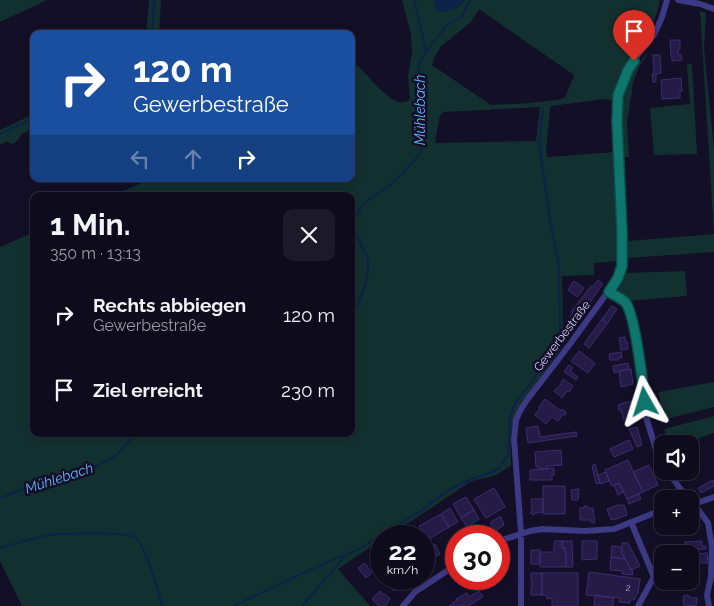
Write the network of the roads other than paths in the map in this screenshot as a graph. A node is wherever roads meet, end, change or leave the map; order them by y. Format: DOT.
graph roads {
  1 [pos="667,0"];
  2 [pos="678,0"];
  3 [pos="714,8"];
  4 [pos="609,292"];
  5 [pos="654,443"];
  6 [pos="714,497"];
  7 [pos="699,501"];
  8 [pos="699,512"];
  9 [pos="654,513"];
  10 [pos="631,522"];
  11 [pos="521,533"];
  12 [pos="510,537"];
  13 [pos="445,572"];
  14 [pos="712,578"];
  15 [pos="403,606"];
  16 [pos="520,606"];
  17 [pos="638,606"];
  18 [pos="708,606"];
  1 -- 4 [label="street, Gewerbestraße"];
  2 -- 3 [label="street"];
  4 -- 5 [label="street"];
  4 -- 11 [label="street, Gewerbestraße"];
  6 -- 7 [label="street"];
  8 -- 14 [label="street"];
  9 -- 10 [label="street"];
  10 -- 11 [label="street"];
  10 -- 17 [label="street"];
  11 -- 12 [label="street"];
  11 -- 16 [label="street, Gewerbestraße"];
  13 -- 15 [label="street"];
  14 -- 18 [label="street"];
}
